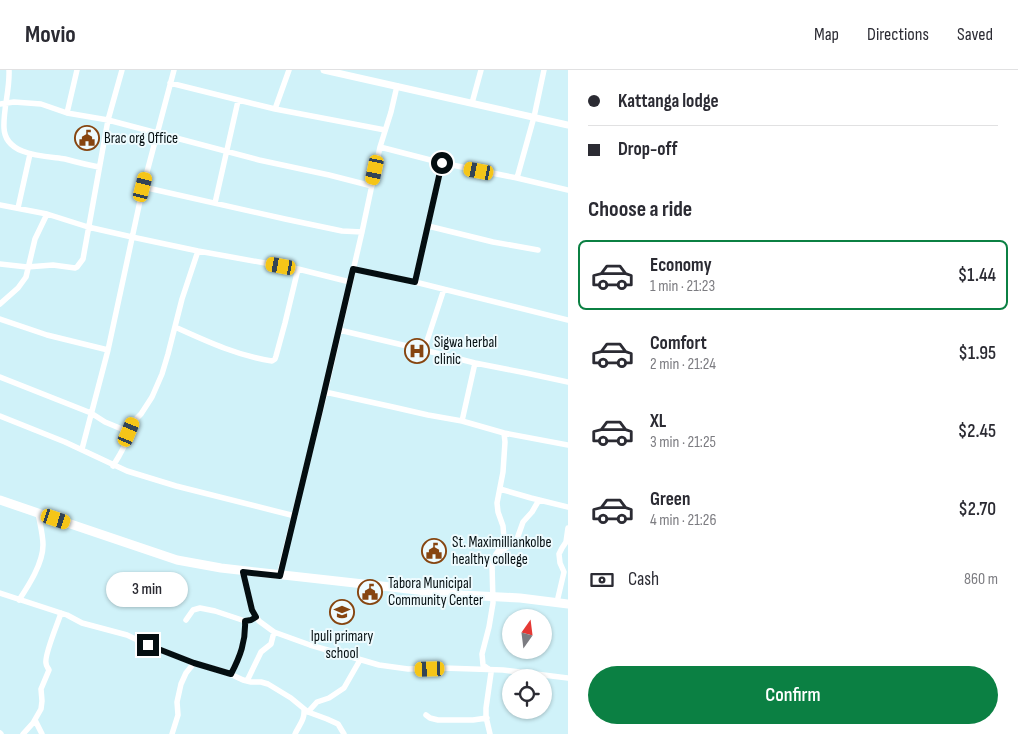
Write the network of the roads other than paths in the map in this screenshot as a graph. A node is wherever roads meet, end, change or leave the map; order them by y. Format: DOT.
graph roads {
  1 [pos="9,70"];
  2 [pos="76,70"];
  3 [pos="122,70"];
  4 [pos="174,70"];
  5 [pos="289,70"];
  6 [pos="324,70"];
  7 [pos="482,70"];
  8 [pos="544,70"];
  9 [pos="170,83"];
  10 [pos="396,86"];
  11 [pos="238,101"];
  12 [pos="3,103"];
  13 [pos="472,103"];
  14 [pos="275,109"];
  15 [pos="67,113"];
  16 [pos="534,117"];
  17 [pos="108,120"];
  18 [pos="568,125"];
  19 [pos="385,130"];
  20 [pos="156,134"];
  21 [pos="380,147"];
  22 [pos="226,151"];
  23 [pos="30,154"];
  24 [pos="442,163"];
  25 [pos="99,167"];
  26 [pos="517,178"];
  27 [pos="372,186"];
  28 [pos="143,187"];
  29 [pos="568,190"];
  30 [pos="215,203"];
  31 [pos="0,205"];
  32 [pos="18,208"];
  33 [pos="47,214"];
  34 [pos="428,226"];
  35 [pos="88,227"];
  36 [pos="362,232"];
  37 [pos="132,237"];
  38 [pos="538,250"];
  39 [pos="198,251"];
  40 [pos="0,264"];
  41 [pos="27,267"];
  42 [pos="298,269"];
  43 [pos="353,269"];
  44 [pos="350,282"];
  45 [pos="415,282"];
  46 [pos="444,289"];
  47 [pos="0,304"];
  48 [pos="0,319"];
  49 [pos="568,320"];
  50 [pos="175,327"];
  51 [pos="339,330"];
  52 [pos="108,350"];
  53 [pos="424,350"];
  54 [pos="475,363"];
  55 [pos="0,377"];
  56 [pos="568,382"];
  57 [pos="324,392"];
  58 [pos="91,413"];
  59 [pos="0,416"];
  60 [pos="462,421"];
  61 [pos="129,432"];
  62 [pos="504,433"];
  63 [pos="568,445"];
  64 [pos="82,450"];
  65 [pos="113,466"];
  66 [pos="500,489"];
  67 [pos="0,500"];
  68 [pos="539,500"];
  69 [pos="568,507"];
  70 [pos="38,513"];
  71 [pos="294,516"];
  72 [pos="568,528"];
  73 [pos="496,554"];
  74 [pos="243,572"];
  75 [pos="280,576"];
  76 [pos="0,593"];
  77 [pos="494,597"];
  78 [pos="19,600"];
  79 [pos="557,602"];
  80 [pos="568,604"];
  81 [pos="61,613"];
  82 [pos="256,617"];
  83 [pos="186,620"];
  84 [pos="245,621"];
  85 [pos="274,632"];
  86 [pos="360,660"];
  87 [pos="194,663"];
  88 [pos="489,669"];
  89 [pos="231,674"];
  90 [pos="568,678"];
  91 [pos="247,681"];
  92 [pos="306,710"];
  93 [pos="426,715"];
  94 [pos="487,718"];
  95 [pos="34,720"];
  96 [pos="23,734"];
  97 [pos="42,734"];
  98 [pos="172,734"];
  99 [pos="295,734"];
  100 [pos="344,734"];
  101 [pos="490,734"];
  1 -- 12 [label="street"];
  2 -- 15 [label="street"];
  3 -- 17 [label="street"];
  4 -- 9 [label="street"];
  5 -- 14 [label="street"];
  6 -- 10 [label="street"];
  7 -- 13 [label="street"];
  8 -- 16 [label="street"];
  9 -- 11 [label="street"];
  9 -- 20 [label="street"];
  10 -- 13 [label="street"];
  10 -- 19 [label="street"];
  11 -- 14 [label="street"];
  11 -- 22 [label="street"];
  12 -- 15 [label="street"];
  12 -- 23 [label="street"];
  13 -- 16 [label="street"];
  14 -- 19 [label="street"];
  15 -- 17 [label="street"];
  16 -- 18 [label="street"];
  16 -- 26 [label="street"];
  17 -- 20 [label="street"];
  17 -- 25 [label="street"];
  19 -- 21 [label="street"];
  20 -- 22 [label="street"];
  20 -- 28 [label="street"];
  21 -- 24 [label="street"];
  21 -- 27 [label="street"];
  22 -- 27 [label="street"];
  22 -- 30 [label="street"];
  23 -- 25 [label="street"];
  23 -- 32 [label="street"];
  24 -- 26 [label="street"];
  24 -- 34 [label="street"];
  25 -- 35 [label="street"];
  26 -- 29 [label="street"];
  27 -- 36 [label="street"];
  28 -- 30 [label="street"];
  28 -- 37 [label="street"];
  30 -- 36 [label="street"];
  31 -- 32 [label="street"];
  32 -- 33 [label="street"];
  33 -- 35 [label="street"];
  33 -- 41 [label="street"];
  34 -- 38 [label="street"];
  34 -- 45 [label="street"];
  35 -- 37 [label="street"];
  35 -- 41 [label="street"];
  36 -- 43 [label="street"];
  37 -- 39 [label="street"];
  37 -- 52 [label="street"];
  39 -- 42 [label="street"];
  39 -- 50 [label="street"];
  40 -- 41 [label="street"];
  41 -- 47 [label="street"];
  42 -- 44 [label="street"];
  42 -- 50 [label="street"];
  43 -- 44 [label="street"];
  43 -- 45 [label="street"];
  44 -- 51 [label="street"];
  45 -- 46 [label="street"];
  46 -- 49 [label="street"];
  46 -- 53 [label="street"];
  48 -- 52 [label="street"];
  50 -- 61 [label="street"];
  51 -- 53 [label="street"];
  51 -- 57 [label="street"];
  52 -- 58 [label="street"];
  53 -- 54 [label="street"];
  54 -- 56 [label="street"];
  54 -- 60 [label="street"];
  55 -- 58 [label="street"];
  57 -- 60 [label="street"];
  57 -- 71 [label="street"];
  58 -- 61 [label="street"];
  58 -- 64 [label="street"];
  59 -- 64 [label="street"];
  60 -- 62 [label="street"];
  61 -- 65 [label="street"];
  62 -- 63 [label="street"];
  62 -- 66 [label="street"];
  64 -- 65 [label="street"];
  65 -- 71 [label="street"];
  66 -- 68 [label="street"];
  66 -- 73 [label="street"];
  67 -- 70 [label="highway"];
  68 -- 69 [label="street"];
  68 -- 73 [label="street"];
  70 -- 74 [label="highway"];
  70 -- 78 [label="street"];
  71 -- 75 [label="street"];
  72 -- 79 [label="street"];
  73 -- 77 [label="street"];
  74 -- 75 [label="highway"];
  74 -- 82 [label="street"];
  75 -- 77 [label="highway"];
  76 -- 78 [label="street"];
  77 -- 79 [label="highway"];
  77 -- 88 [label="street"];
  78 -- 81 [label="street"];
  79 -- 80 [label="highway"];
  81 -- 87 [label="street"];
  81 -- 95 [label="street"];
  82 -- 84 [label="street"];
  82 -- 85 [label="street"];
  83 -- 84 [label="street"];
  84 -- 89 [label="street"];
  85 -- 86 [label="street"];
  85 -- 91 [label="street"];
  86 -- 88 [label="street"];
  86 -- 92 [label="street"];
  87 -- 89 [label="street"];
  87 -- 98 [label="street"];
  88 -- 90 [label="street"];
  88 -- 94 [label="street"];
  89 -- 91 [label="street"];
  91 -- 92 [label="street"];
  92 -- 99 [label="street"];
  92 -- 100 [label="street"];
  93 -- 94 [label="street"];
  94 -- 101 [label="street"];
  95 -- 96 [label="street"];
  95 -- 97 [label="street"];
}
